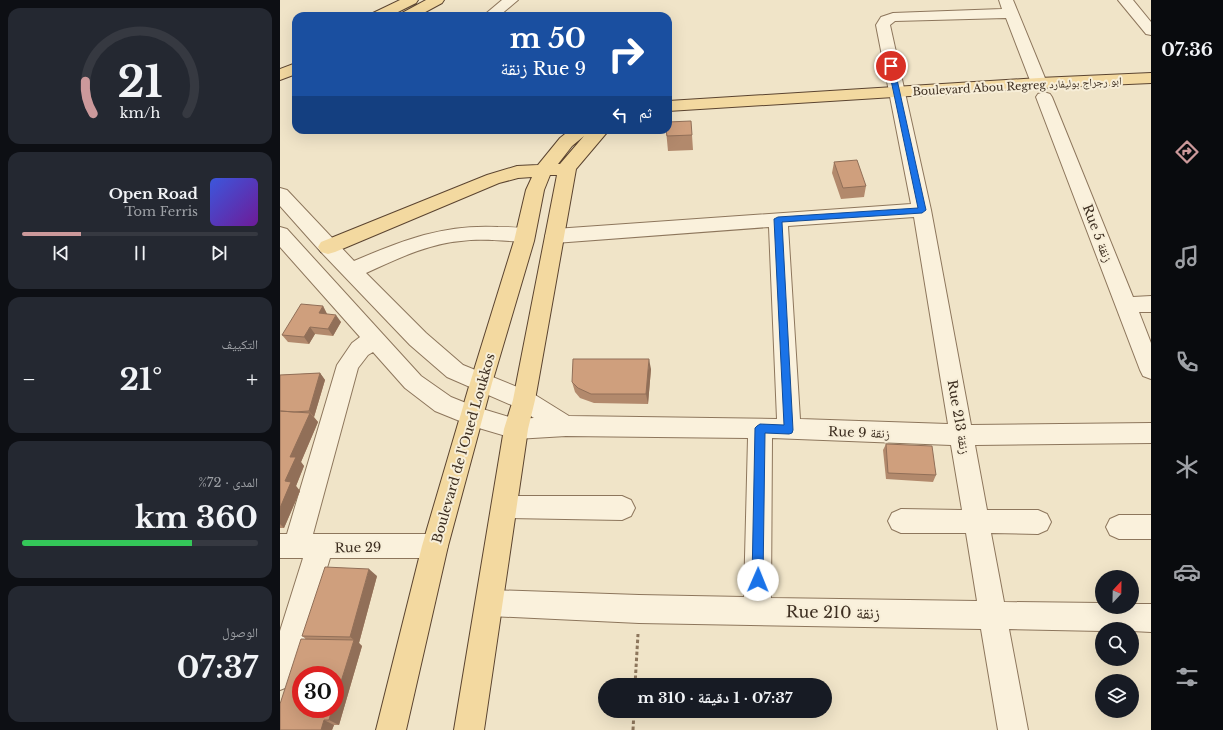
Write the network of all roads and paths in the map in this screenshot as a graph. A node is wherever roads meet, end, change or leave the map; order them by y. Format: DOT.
graph roads {
  1 [pos="411,0"];
  2 [pos="438,0"];
  3 [pos="511,0"];
  4 [pos="1125,0"];
  5 [pos="1009,6"];
  6 [pos="386,12"];
  7 [pos="415,12"];
  8 [pos="495,12"];
  9 [pos="1151,31"];
  10 [pos="292,55"];
  11 [pos="280,60"];
  12 [pos="292,70"];
  13 [pos="280,75"];
  14 [pos="1151,78"];
  15 [pos="1042,90"];
  16 [pos="1151,90"];
  17 [pos="898,99"];
  18 [pos="672,106"];
  19 [pos="672,116"];
  20 [pos="576,134"];
  21 [pos="595,134"];
  22 [pos="556,169"];
  23 [pos="280,194"];
  24 [pos="922,210"];
  25 [pos="778,219"];
  26 [pos="280,234"];
  27 [pos="525,236"];
  28 [pos="555,236"];
  29 [pos="328,247"];
  30 [pos="351,271"];
  31 [pos="1151,304"];
  32 [pos="1125,305"];
  33 [pos="374,339"];
  34 [pos="1151,370"];
  35 [pos="481,384"];
  36 [pos="524,400"];
  37 [pos="472,416"];
  38 [pos="566,426"];
  39 [pos="760,428"];
  40 [pos="516,429"];
  41 [pos="789,430"];
  42 [pos="1151,433"];
  43 [pos="962,435"];
  44 [pos="504,507"];
  45 [pos="622,508"];
  46 [pos="901,521"];
  47 [pos="977,522"];
  48 [pos="1038,522"];
  49 [pos="1118,526"];
  50 [pos="1151,527"];
  51 [pos="435,546"];
  52 [pos="299,547"];
  53 [pos="490,603"];
  54 [pos="639,609"];
  55 [pos="757,611"];
  56 [pos="993,615"];
  57 [pos="1151,618"];
  58 [pos="282,666"];
  59 [pos="635,678"];
  60 [pos="634,718"];
  61 [pos="391,730"];
  62 [pos="469,730"];
  63 [pos="633,730"];
  64 [pos="1013,730"];
  1 -- 6 [label="main road"];
  2 -- 7 [label="main road"];
  3 -- 8 [label="street"];
  4 -- 9 [label="street"];
  5 -- 15 [label="street, Rue 5 زنقة"];
  5 -- 17 [label="street, Rue 213 زنقة"];
  10 -- 11 [label="main road"];
  12 -- 13 [label="main road"];
  14 -- 15 [label="main road, Boulevard Abou Regreg ابو رجراج بوليفارد"];
  15 -- 16 [label="main road, Boulevard Abou Regreg ابو رجراج بوليفارد"];
  15 -- 17 [label="main road, Boulevard Abou Regreg ابو رجراج بوليفارد"];
  15 -- 32 [label="street, Rue 5 زنقة"];
  17 -- 18 [label="main road, Boulevard Abou Regreg ابو رجراج بوليفارد"];
  17 -- 19 [label="main road, Boulevard Abou Regreg ابو رجراج بوليفارد"];
  17 -- 24 [label="street, Rue 213 زنقة"];
  20 -- 22 [label="main road"];
  21 -- 22 [label="main road"];
  22 -- 27 [label="main road, Boulevard de l'Oued Loukkos"];
  22 -- 28 [label="main road"];
  22 -- 29 [label="main road"];
  23 -- 29 [label="street"];
  24 -- 25 [label="street"];
  24 -- 43 [label="street, Rue 213 زنقة"];
  25 -- 28 [label="street"];
  25 -- 41 [label="street"];
  26 -- 33 [label="street, Rue 9 زنقة"];
  27 -- 30 [label="street"];
  27 -- 35 [label="main road, Boulevard de l'Oued Loukkos"];
  28 -- 36 [label="main road"];
  29 -- 30 [label="street"];
  30 -- 35 [label="street"];
  31 -- 32 [label="street"];
  32 -- 34 [label="street, Rue 5 زنقة"];
  33 -- 37 [label="street, Rue 9 زنقة"];
  33 -- 52 [label="street"];
  35 -- 36 [label="street"];
  35 -- 37 [label="main road, Boulevard de l'Oued Loukkos"];
  36 -- 38 [label="street"];
  36 -- 40 [label="main road"];
  37 -- 40 [label="street, Rue 9 زنقة"];
  37 -- 51 [label="main road, Boulevard de l'Oued Loukkos"];
  38 -- 39 [label="street, Rue 9 زنقة"];
  38 -- 40 [label="street, Rue 9 زنقة"];
  39 -- 41 [label="street, Rue 9 زنقة"];
  39 -- 55 [label="street"];
  40 -- 44 [label="main road"];
  41 -- 43 [label="street, Rue 9 زنقة"];
  42 -- 43 [label="street, Rue 9 زنقة"];
  43 -- 47 [label="street, Rue 213 زنقة"];
  44 -- 45 [label="street"];
  44 -- 53 [label="main road"];
  46 -- 47 [label="street"];
  47 -- 48 [label="street"];
  47 -- 56 [label="street, Rue 213 زنقة"];
  49 -- 50 [label="street"];
  51 -- 52 [label="street, Rue 29"];
  51 -- 61 [label="main road, Boulevard de l'Oued Loukkos"];
  52 -- 58 [label="street"];
  53 -- 54 [label="street, Rue 210 زنقة"];
  53 -- 62 [label="main road"];
  54 -- 55 [label="street, Rue 210 زنقة"];
  54 -- 59 [label="path"];
  55 -- 56 [label="street, Rue 210 زنقة"];
  56 -- 57 [label="street, Rue 210 زنقة"];
  56 -- 64 [label="street, Rue 213 زنقة"];
  60 -- 63 [label="path"];
}
